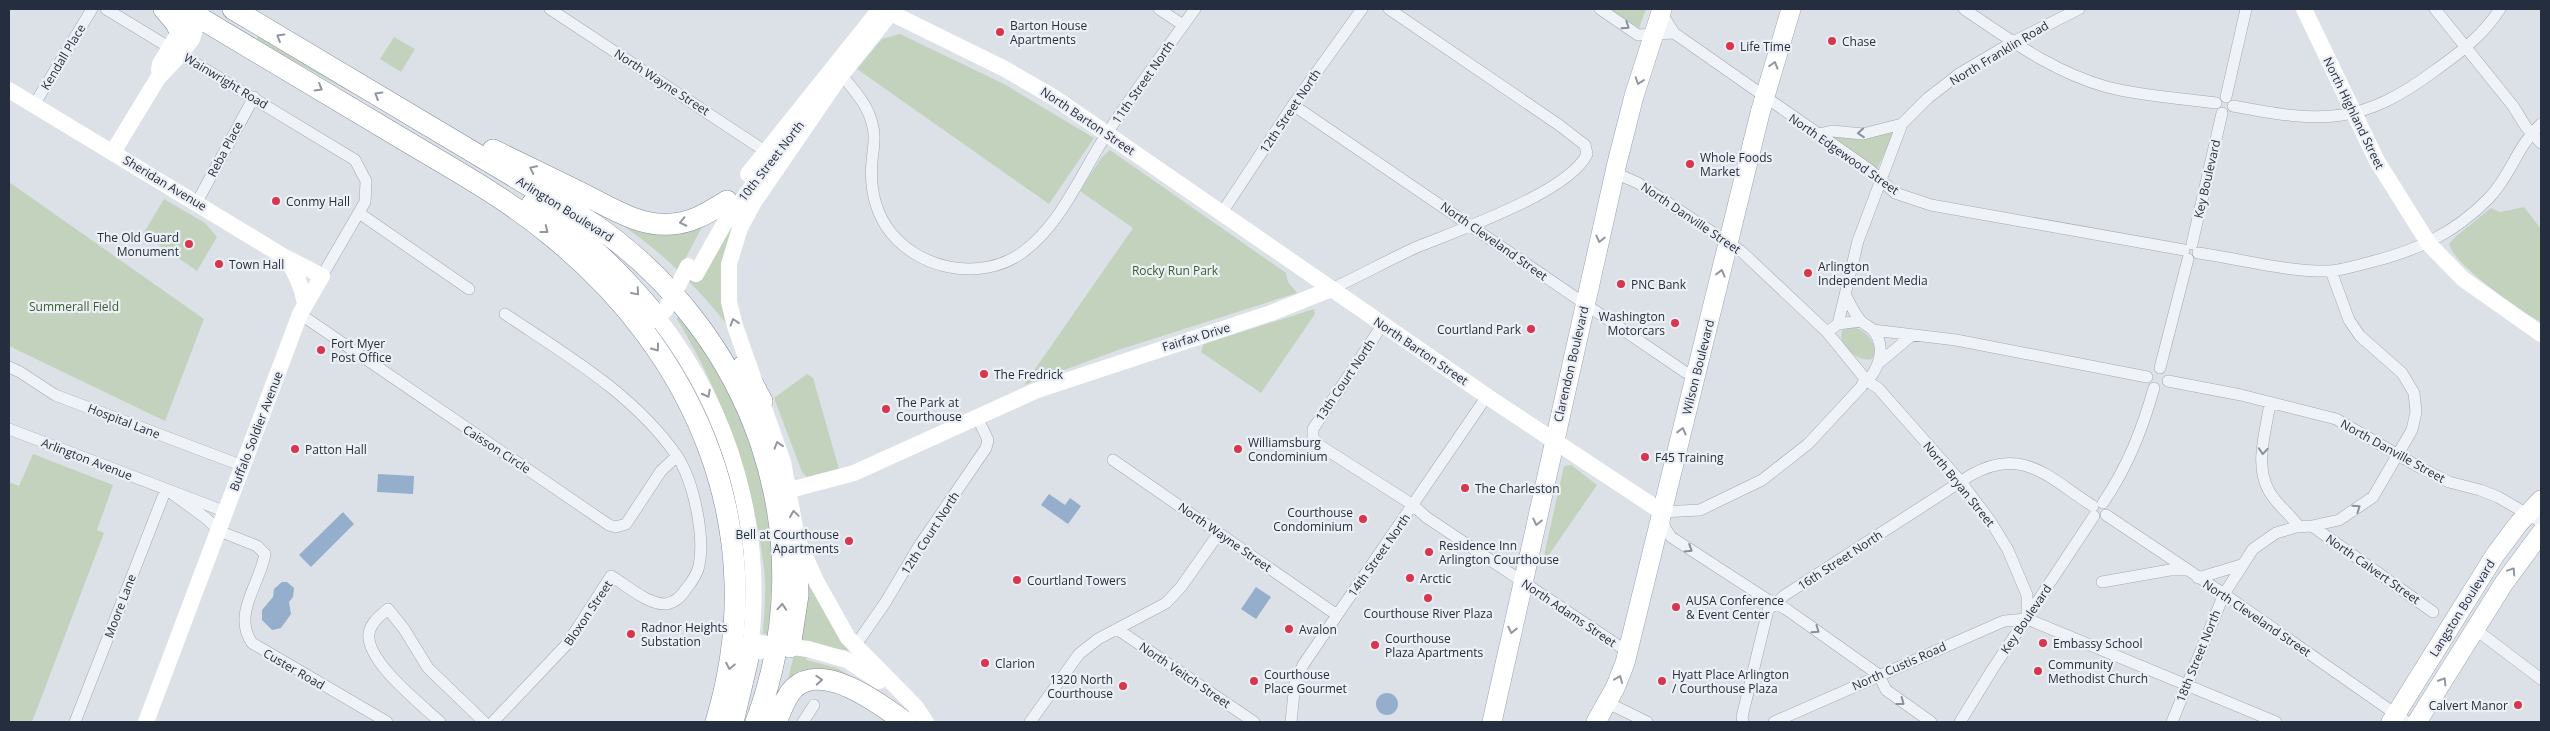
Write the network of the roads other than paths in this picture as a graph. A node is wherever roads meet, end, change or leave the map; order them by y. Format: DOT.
graph roads {
  1 [pos="92,9"];
  2 [pos="106,9"];
  3 [pos="164,9"];
  4 [pos="233,9"];
  5 [pos="1159,9"];
  6 [pos="1195,9"];
  7 [pos="1362,9"];
  8 [pos="1389,9"];
  9 [pos="1600,9"];
  10 [pos="1791,9"];
  11 [pos="1964,9"];
  12 [pos="2079,9"];
  13 [pos="2246,9"];
  14 [pos="2304,9"];
  15 [pos="2435,9"];
  16 [pos="2500,9"];
  17 [pos="555,10"];
  18 [pos="887,10"];
  19 [pos="1661,10"];
  20 [pos="192,11"];
  21 [pos="1183,25"];
  22 [pos="1674,33"];
  23 [pos="1654,35"];
  24 [pos="2013,42"];
  25 [pos="177,44"];
  26 [pos="2465,49"];
  27 [pos="838,74"];
  28 [pos="9,90"];
  29 [pos="254,97"];
  30 [pos="1764,97"];
  31 [pos="2229,101"];
  32 [pos="34,105"];
  33 [pos="1293,105"];
  34 [pos="2219,108"];
  35 [pos="2354,114"];
  36 [pos="419,120"];
  37 [pos="1902,124"];
  38 [pos="2541,124"];
  39 [pos="1107,133"];
  40 [pos="2531,133"];
  41 [pos="1819,134"];
  42 [pos="2541,143"];
  43 [pos="113,152"];
  44 [pos="346,153"];
  45 [pos="770,154"];
  46 [pos="431,156"];
  47 [pos="1615,173"];
  48 [pos="1880,182"];
  49 [pos="727,201"];
  50 [pos="197,202"];
  51 [pos="359,214"];
  52 [pos="1221,214"];
  53 [pos="592,223"];
  54 [pos="1473,227"];
  55 [pos="1729,244"];
  56 [pos="2429,244"];
  57 [pos="2191,251"];
  58 [pos="284,256"];
  59 [pos="692,270"];
  60 [pos="2331,271"];
  61 [pos="322,276"];
  62 [pos="469,289"];
  63 [pos="1331,289"];
  64 [pos="1846,296"];
  65 [pos="1585,304"];
  66 [pos="303,309"];
  67 [pos="505,314"];
  68 [pos="664,316"];
  69 [pos="1860,321"];
  70 [pos="1383,324"];
  71 [pos="1838,324"];
  72 [pos="1873,330"];
  73 [pos="1827,332"];
  74 [pos="2541,334"];
  75 [pos="1911,336"];
  76 [pos="1880,362"];
  77 [pos="9,367"];
  78 [pos="2160,368"];
  79 [pos="1696,374"];
  80 [pos="1869,377"];
  81 [pos="2147,377"];
  82 [pos="2168,380"];
  83 [pos="2154,388"];
  84 [pos="1487,396"];
  85 [pos="762,401"];
  86 [pos="2270,403"];
  87 [pos="977,417"];
  88 [pos="9,429"];
  89 [pos="1313,437"];
  90 [pos="1554,440"];
  91 [pos="2397,455"];
  92 [pos="677,456"];
  93 [pos="1113,460"];
  94 [pos="243,466"];
  95 [pos="1961,482"];
  96 [pos="166,489"];
  97 [pos="790,490"];
  98 [pos="2541,500"];
  99 [pos="1413,505"];
  100 [pos="2099,510"];
  101 [pos="226,512"];
  102 [pos="1662,512"];
  103 [pos="2534,518"];
  104 [pos="2312,526"];
  105 [pos="2299,527"];
  106 [pos="219,531"];
  107 [pos="1219,533"];
  108 [pos="2541,533"];
  109 [pos="797,538"];
  110 [pos="2241,564"];
  111 [pos="2186,570"];
  112 [pos="2198,578"];
  113 [pos="2102,582"];
  114 [pos="1523,583"];
  115 [pos="2224,594"];
  116 [pos="1775,603"];
  117 [pos="2433,612"];
  118 [pos="1337,614"];
  119 [pos="2027,619"];
  120 [pos="1117,628"];
  121 [pos="2475,629"];
  122 [pos="755,646"];
  123 [pos="855,646"];
  124 [pos="807,652"];
  125 [pos="1628,652"];
  126 [pos="1879,674"];
  127 [pos="2541,679"];
  128 [pos="2186,686"];
  129 [pos="1608,703"];
  130 [pos="814,705"];
  131 [pos="2398,720"];
  132 [pos="75,722"];
  133 [pos="146,722"];
  134 [pos="387,722"];
  135 [pos="440,722"];
  136 [pos="484,722"];
  137 [pos="493,722"];
  138 [pos="716,722"];
  139 [pos="733,722"];
  140 [pos="756,722"];
  141 [pos="770,722"];
  142 [pos="776,722"];
  143 [pos="803,722"];
  144 [pos="905,722"];
  145 [pos="912,722"];
  146 [pos="926,722"];
  147 [pos="1030,722"];
  148 [pos="1254,722"];
  149 [pos="1291,722"];
  150 [pos="1492,722"];
  151 [pos="1596,722"];
  152 [pos="1647,722"];
  153 [pos="1743,722"];
  154 [pos="1774,722"];
  155 [pos="1931,722"];
  156 [pos="1961,722"];
  157 [pos="2172,722"];
  158 [pos="2276,722"];
  159 [pos="2417,722"];
  1 -- 32 [label="street, Kendall Place"];
  2 -- 25 [label="street, Wainwright Road"];
  3 -- 25 [label="highway"];
  36 -- 4 [label="highway, Arlington Boulevard, one-way"];
  5 -- 21 [label="street"];
  6 -- 21 [label="street, 11th Street North"];
  7 -- 33 [label="street, 12th Street North"];
  8 -- 54 [label="street, Fairfax Drive"];
  9 -- 23 [label="street, one-way"];
  30 -- 10 [label="main road, Wilson Boulevard, one-way"];
  11 -- 24 [label="street"];
  12 -- 24 [label="street, North Franklin Road"];
  13 -- 31 [label="street"];
  14 -- 35 [label="street, North Highland Street"];
  15 -- 26 [label="street"];
  16 -- 26 [label="street"];
  17 -- 45 [label="street, North Wayne Street"];
  18 -- 27 [label="street, 10th Street North"];
  18 -- 39 [label="street, North Barton Street"];
  19 -- 22 [label="street, North Edgewood Street"];
  19 -- 23 [label="main road, Clarendon Boulevard"];
  20 -- 25 [label="street"];
  20 -- 46 [label="highway, Arlington Boulevard, one-way"];
  21 -- 39 [label="street, 11th Street North"];
  22 -- 23 [label="street"];
  22 -- 30 [label="street, North Edgewood Street"];
  23 -- 47 [label="main road, Clarendon Boulevard, one-way"];
  24 -- 34 [label="street"];
  24 -- 37 [label="street, North Franklin Road"];
  25 -- 29 [label="street, Wainwright Road"];
  25 -- 43 [label="street"];
  26 -- 35 [label="street"];
  26 -- 40 [label="street"];
  27 -- 39 [label="street, 11th Street North"];
  27 -- 45 [label="street, 10th Street North"];
  85 -- 27 [label="street, one-way"];
  28 -- 32 [label="street, Sheridan Avenue"];
  29 -- 44 [label="street, Wainwright Road"];
  29 -- 50 [label="street, Reba Place"];
  30 -- 41 [label="street, North Edgewood Street"];
  30 -- 55 [label="main road, Wilson Boulevard"];
  31 -- 34 [label="street"];
  31 -- 35 [label="street"];
  32 -- 43 [label="street, Sheridan Avenue"];
  33 -- 52 [label="street, 12th Street North"];
  33 -- 54 [label="street, North Cleveland Street"];
  34 -- 57 [label="street, Key Boulevard"];
  35 -- 56 [label="street, North Highland Street"];
  49 -- 36 [label="highway, one-way"];
  36 -- 53 [label="highway, Arlington Boulevard"];
  37 -- 41 [label="street, one-way"];
  37 -- 48 [label="street, North Franklin Road"];
  38 -- 40 [label="street, North Edgewood Street"];
  39 -- 52 [label="street, North Barton Street"];
  40 -- 42 [label="street"];
  40 -- 56 [label="street, North Edgewood Street"];
  41 -- 48 [label="street, North Edgewood Street"];
  43 -- 50 [label="street, Sheridan Avenue"];
  44 -- 51 [label="street, Buffalo Soldier Avenue"];
  45 -- 49 [label="street, 10th Street North"];
  45 -- 59 [label="street, 10th Street North"];
  46 -- 68 [label="highway, one-way"];
  46 -- 138 [label="highway, Arlington Boulevard, one-way"];
  47 -- 55 [label="street, North Danville Street"];
  47 -- 65 [label="main road, Clarendon Boulevard, one-way"];
  48 -- 57 [label="street, North Edgewood Street"];
  48 -- 64 [label="street, North Franklin Road"];
  49 -- 59 [label="street, 10th Street North"];
  50 -- 58 [label="street, Sheridan Avenue"];
  51 -- 61 [label="street, Buffalo Soldier Avenue"];
  51 -- 62 [label="street"];
  52 -- 63 [label="street, North Barton Street"];
  53 -- 85 [label="highway"];
  140 -- 53 [label="highway, Arlington Boulevard, one-way"];
  54 -- 63 [label="street, Fairfax Drive"];
  54 -- 65 [label="street, North Cleveland Street"];
  55 -- 73 [label="street, North Danville Street"];
  79 -- 55 [label="main road, Wilson Boulevard, one-way"];
  56 -- 60 [label="street, North Edgewood Street"];
  56 -- 74 [label="street, North Highland Street"];
  57 -- 60 [label="street, North Edgewood Street"];
  57 -- 78 [label="street, Key Boulevard"];
  58 -- 61 [label="street, Sheridan Avenue"];
  58 -- 66 [label="street"];
  59 -- 68 [label="street, 10th Street North, bridge"];
  60 -- 91 [label="street, 18th Street North"];
  61 -- 66 [label="street, Buffalo Soldier Avenue"];
  63 -- 70 [label="street, North Barton Street"];
  63 -- 87 [label="street, Fairfax Drive"];
  64 -- 69 [label="street"];
  64 -- 71 [label="street"];
  65 -- 79 [label="street, North Cleveland Street"];
  65 -- 90 [label="main road, Clarendon Boulevard"];
  66 -- 92 [label="street, Caisson Circle"];
  66 -- 94 [label="street, Buffalo Soldier Avenue"];
  67 -- 92 [label="street, Bloxon Street"];
  68 -- 122 [label="street, one-way"];
  69 -- 71 [label="street"];
  69 -- 72 [label="street"];
  70 -- 84 [label="street, North Barton Street"];
  70 -- 89 [label="street, 13th Court North"];
  71 -- 73 [label="street"];
  72 -- 75 [label="street"];
  72 -- 76 [label="street"];
  73 -- 80 [label="street, North Danville Street"];
  75 -- 76 [label="street"];
  75 -- 81 [label="street"];
  76 -- 80 [label="street"];
  77 -- 94 [label="street, Hospital Lane"];
  78 -- 81 [label="street"];
  78 -- 82 [label="street"];
  102 -- 79 [label="main road, Wilson Boulevard, one-way"];
  80 -- 95 [label="street, North Bryan Street"];
  80 -- 102 [label="street"];
  81 -- 83 [label="street"];
  82 -- 83 [label="street"];
  82 -- 86 [label="street, North Danville Street"];
  83 -- 100 [label="street, Key Boulevard"];
  84 -- 90 [label="street, North Barton Street"];
  84 -- 99 [label="street, 14th Street North"];
  97 -- 85 [label="street, one-way"];
  86 -- 91 [label="street, North Danville Street"];
  86 -- 105 [label="street, one-way"];
  87 -- 97 [label="street, Fairfax Drive"];
  87 -- 123 [label="street, 12th Court North"];
  88 -- 96 [label="street, Arlington Avenue"];
  89 -- 99 [label="street, North Adams Street"];
  90 -- 102 [label="street, North Barton Street"];
  90 -- 114 [label="main road, Clarendon Boulevard, one-way"];
  91 -- 103 [label="street, North Danville Street"];
  104 -- 91 [label="street, 18th Street North, one-way"];
  92 -- 137 [label="street, Bloxon Street"];
  93 -- 107 [label="street, North Wayne Street"];
  94 -- 101 [label="street, Buffalo Soldier Avenue"];
  95 -- 100 [label="street, North Cleveland Street"];
  95 -- 116 [label="street, 16th Street North"];
  95 -- 119 [label="street, North Bryan Street"];
  96 -- 101 [label="street, Arlington Avenue"];
  96 -- 106 [label="street, Arlington Avenue"];
  96 -- 132 [label="street, Moore Lane"];
  109 -- 97 [label="street, one-way"];
  98 -- 103 [label="main road, Langston Boulevard"];
  99 -- 114 [label="street, North Adams Street"];
  99 -- 118 [label="street, 14th Street North"];
  100 -- 111 [label="street, North Cleveland Street"];
  100 -- 119 [label="street, Key Boulevard"];
  101 -- 106 [label="street, Buffalo Soldier Avenue"];
  102 -- 116 [label="street, one-way"];
  102 -- 125 [label="main road, Wilson Boulevard"];
  103 -- 131 [label="main road, Langston Boulevard"];
  104 -- 105 [label="street, 18th Street North"];
  104 -- 117 [label="street, North Calvert Street"];
  105 -- 110 [label="street, 18th Street North"];
  106 -- 133 [label="street, Buffalo Soldier Avenue"];
  106 -- 134 [label="street, Custer Road"];
  107 -- 118 [label="street, North Wayne Street"];
  107 -- 120 [label="street"];
  121 -- 108 [label="main road, Langston Boulevard, one-way"];
  109 -- 123 [label="street"];
  109 -- 141 [label="highway"];
  110 -- 112 [label="street, 18th Street North"];
  110 -- 115 [label="street, 18th Street North"];
  111 -- 112 [label="street, North Cleveland Street"];
  111 -- 113 [label="street"];
  112 -- 115 [label="street, North Cleveland Street"];
  114 -- 125 [label="street, North Adams Street"];
  114 -- 150 [label="main road, Clarendon Boulevard, one-way"];
  115 -- 128 [label="street, 18th Street North"];
  115 -- 131 [label="street, North Cleveland Street"];
  116 -- 126 [label="street, one-way"];
  116 -- 153 [label="street"];
  118 -- 149 [label="street, 14th Street North"];
  119 -- 126 [label="street, North Custis Road"];
  119 -- 128 [label="street"];
  119 -- 156 [label="street, Key Boulevard"];
  120 -- 147 [label="street"];
  120 -- 148 [label="street, North Veitch Street"];
  121 -- 127 [label="street"];
  159 -- 121 [label="main road, Langston Boulevard, one-way"];
  122 -- 124 [label="street, bridge"];
  122 -- 139 [label="highway"];
  123 -- 146 [label="street"];
  124 -- 145 [label="street"];
  124 -- 146 [label="street"];
  129 -- 125 [label="main road, Wilson Boulevard, one-way"];
  126 -- 154 [label="street, North Custis Road"];
  126 -- 155 [label="street, one-way"];
  128 -- 157 [label="street, 18th Street North"];
  128 -- 158 [label="street"];
  129 -- 151 [label="main road, Wilson Boulevard"];
  129 -- 152 [label="street"];
  130 -- 143 [label="street"];
  135 -- 136 [label="street"];
  142 -- 144 [label="highway, one-way"];
}
